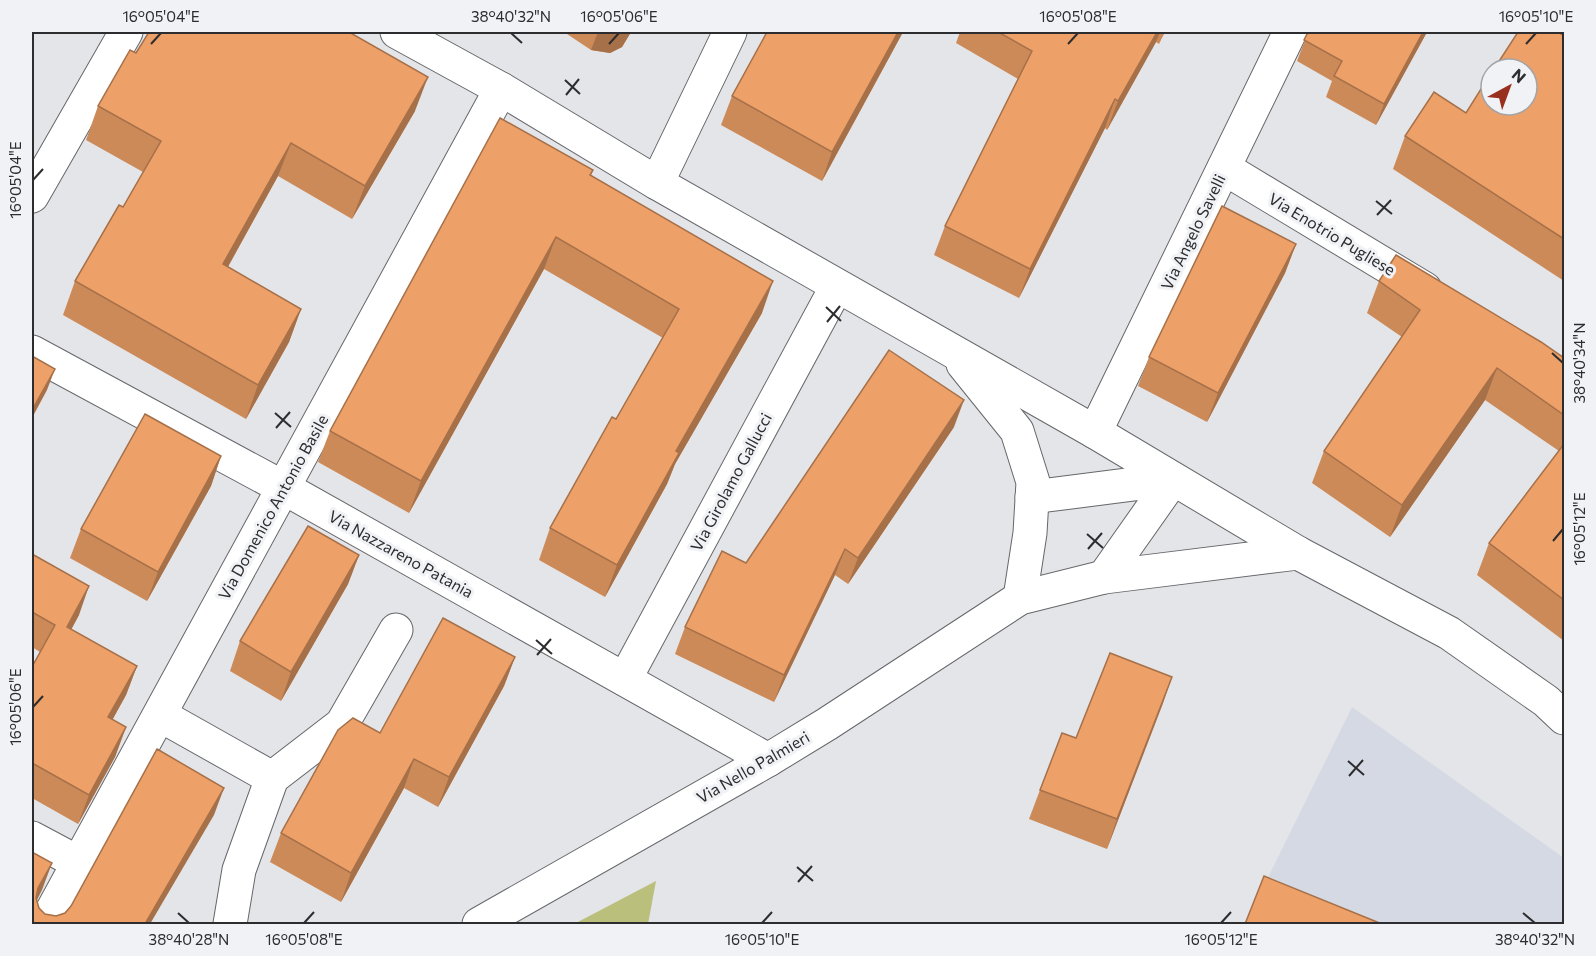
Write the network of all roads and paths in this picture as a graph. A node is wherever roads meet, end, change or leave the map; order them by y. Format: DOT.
graph roads {
  1 [pos="126,32"];
  2 [pos="397,32"];
  3 [pos="730,32"];
  4 [pos="1290,32"];
  5 [pos="501,89"];
  6 [pos="1224,168"];
  7 [pos="657,183"];
  8 [pos="32,196"];
  9 [pos="837,286"];
  10 [pos="1454,307"];
  11 [pos="950,349"];
  12 [pos="32,352"];
  13 [pos="1095,432"];
  14 [pos="1173,479"];
  15 [pos="284,488"];
  16 [pos="1032,496"];
  17 [pos="1298,553"];
  18 [pos="1104,577"];
  19 [pos="1020,598"];
  20 [pos="396,630"];
  21 [pos="625,679"];
  22 [pos="160,715"];
  23 [pos="1564,718"];
  24 [pos="768,760"];
  25 [pos="272,778"];
  26 [pos="32,838"];
  27 [pos="79,863"];
  28 [pos="45,924"];
  29 [pos="230,924"];
  30 [pos="479,924"];
  1 -- 8 [label="street"];
  2 -- 5 [label="street"];
  3 -- 7 [label="street"];
  4 -- 6 [label="street, Via Angelo Savelli"];
  5 -- 7 [label="street"];
  5 -- 15 [label="street, Via Domenico Antonio Basile"];
  6 -- 10 [label="street, Via Enotrio Pugliese"];
  6 -- 13 [label="street, Via Angelo Savelli"];
  7 -- 9 [label="street"];
  9 -- 11 [label="street"];
  9 -- 21 [label="street, Via Girolamo Gallucci"];
  11 -- 13 [label="street"];
  11 -- 16 [label="street"];
  12 -- 15 [label="street, Via Nazzareno Patania"];
  13 -- 14 [label="street"];
  14 -- 16 [label="street"];
  14 -- 17 [label="street"];
  14 -- 18 [label="street"];
  15 -- 21 [label="street, Via Nazzareno Patania"];
  15 -- 22 [label="street, Via Domenico Antonio Basile"];
  16 -- 19 [label="street"];
  17 -- 18 [label="street, Via Nello Palmieri"];
  17 -- 23 [label="street"];
  18 -- 19 [label="street, Via Nello Palmieri"];
  19 -- 24 [label="street, Via Nello Palmieri"];
  20 -- 25 [label="street"];
  21 -- 24 [label="street, Via Nazzareno Patania"];
  22 -- 25 [label="street"];
  22 -- 27 [label="street, Via Domenico Antonio Basile"];
  24 -- 30 [label="street, Via Nello Palmieri"];
  25 -- 29 [label="street"];
  26 -- 27 [label="street"];
  27 -- 28 [label="street, Via Domenico Antonio Basile"];
}
